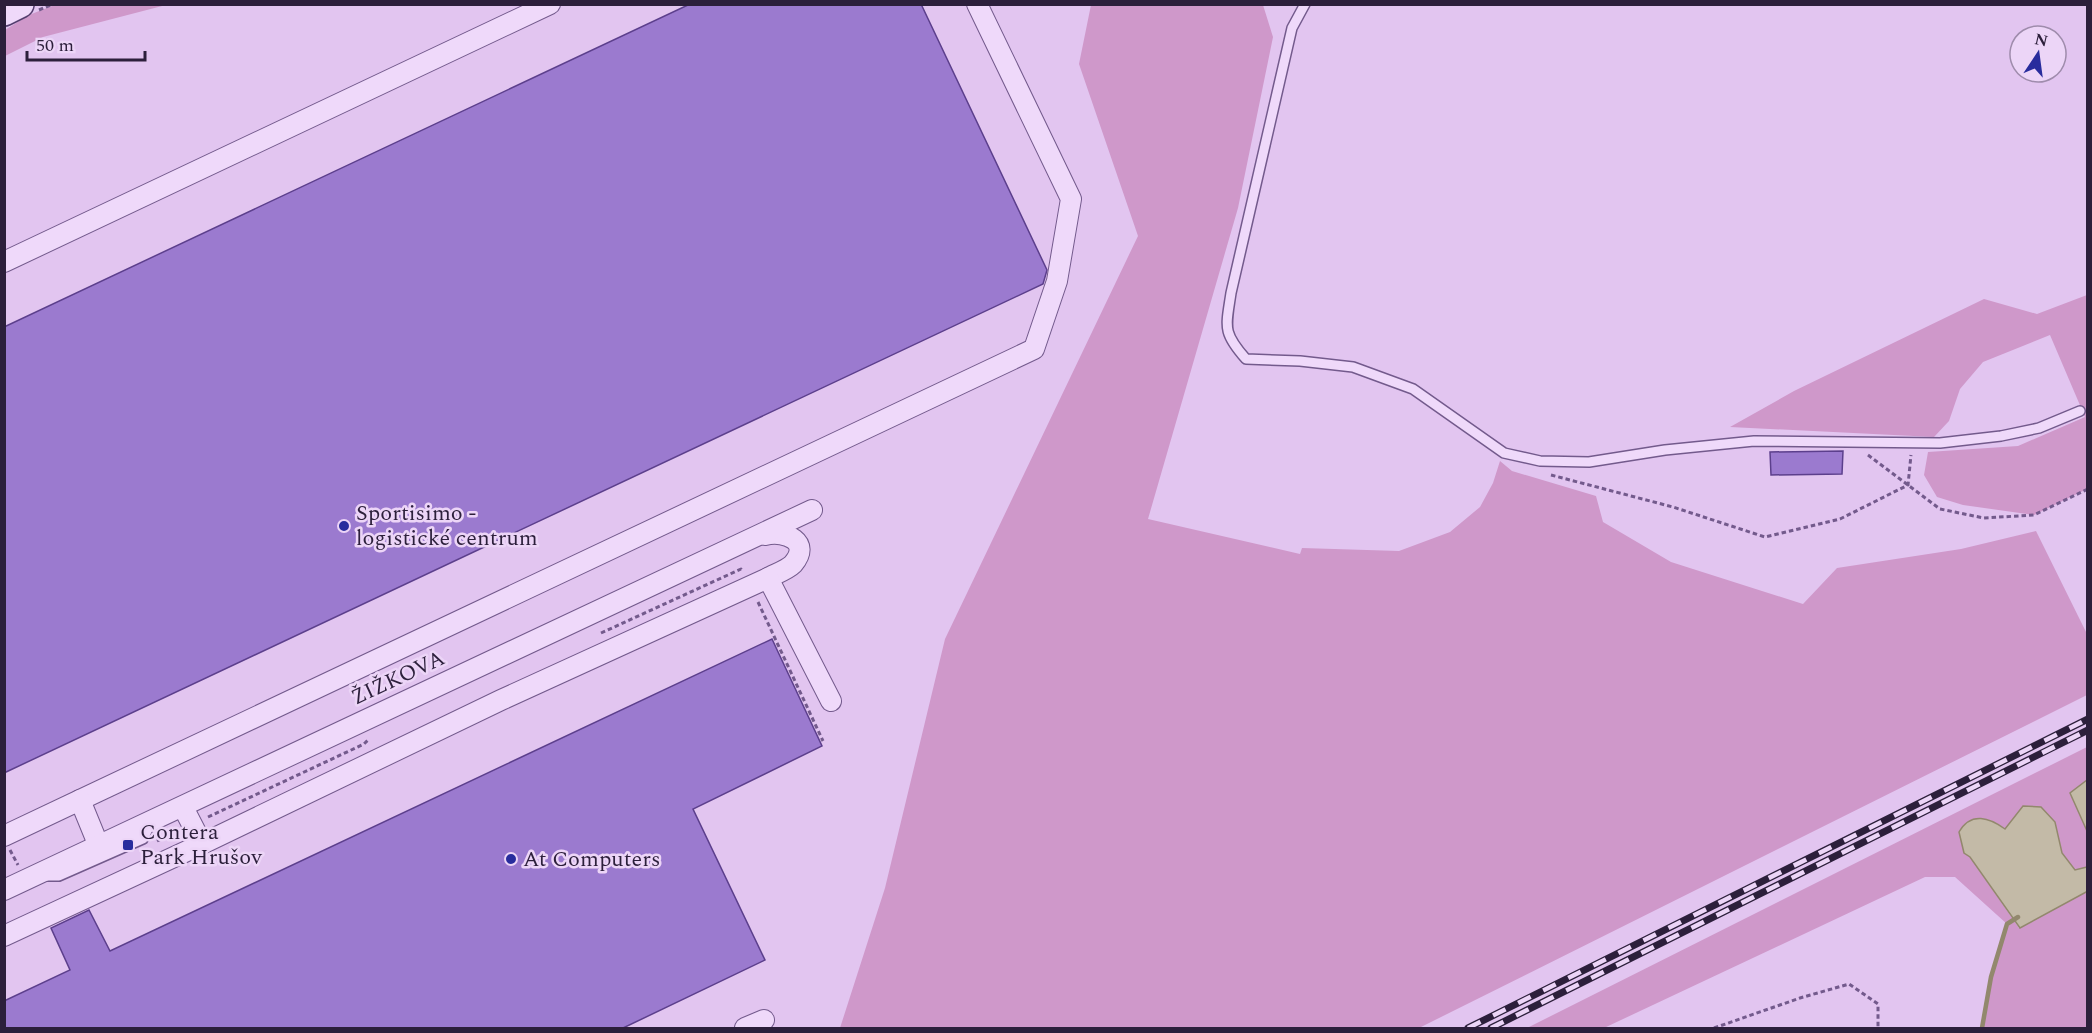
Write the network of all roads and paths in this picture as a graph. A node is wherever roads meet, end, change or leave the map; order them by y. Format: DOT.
graph roads {
  1 [pos="20,4"];
  2 [pos="550,4"];
  3 [pos="977,4"];
  4 [pos="1305,4"];
  5 [pos="4,12"];
  6 [pos="4,262"];
  7 [pos="2080,411"];
  8 [pos="1847,440"];
  9 [pos="1912,441"];
  10 [pos="1546,474"];
  11 [pos="1908,485"];
  12 [pos="2088,489"];
  13 [pos="812,510"];
  14 [pos="745,540"];
  15 [pos="759,582"];
  16 [pos="831,701"];
  17 [pos="823,741"];
  18 [pos="80,800"];
  19 [pos="183,807"];
  20 [pos="152,821"];
  21 [pos="4,836"];
  22 [pos="98,844"];
  23 [pos="202,844"];
  24 [pos="33,875"];
  25 [pos="4,890"];
  26 [pos="4,936"];
  27 [pos="764,1020"];
  28 [pos="745,1029"];
  29 [pos="1714,1029"];
  30 [pos="1878,1029"];
  1 -- 5 [label="main road"];
  2 -- 6 [label="street"];
  3 -- 18 [label="street"];
  4 -- 8 [label="lane"];
  7 -- 9 [label="lane"];
  8 -- 9 [label="lane"];
  8 -- 11 [label="path"];
  9 -- 11 [label="path"];
  10 -- 11 [label="path"];
  11 -- 12 [label="path"];
  13 -- 14 [label="street, ŽIŽKOVA"];
  14 -- 15 [label="street"];
  14 -- 19 [label="street, ŽIŽKOVA"];
  15 -- 16 [label="street"];
  15 -- 17 [label="path"];
  15 -- 23 [label="street"];
  18 -- 21 [label="street"];
  18 -- 22 [label="street"];
  19 -- 20 [label="street, ŽIŽKOVA"];
  19 -- 23 [label="street"];
  20 -- 22 [label="street, ŽIŽKOVA"];
  20 -- 24 [label="lane"];
  22 -- 24 [label="street, ŽIŽKOVA"];
  23 -- 26 [label="street"];
  24 -- 25 [label="street, ŽIŽKOVA"];
  27 -- 28 [label="street"];
  29 -- 30 [label="path"];
}
